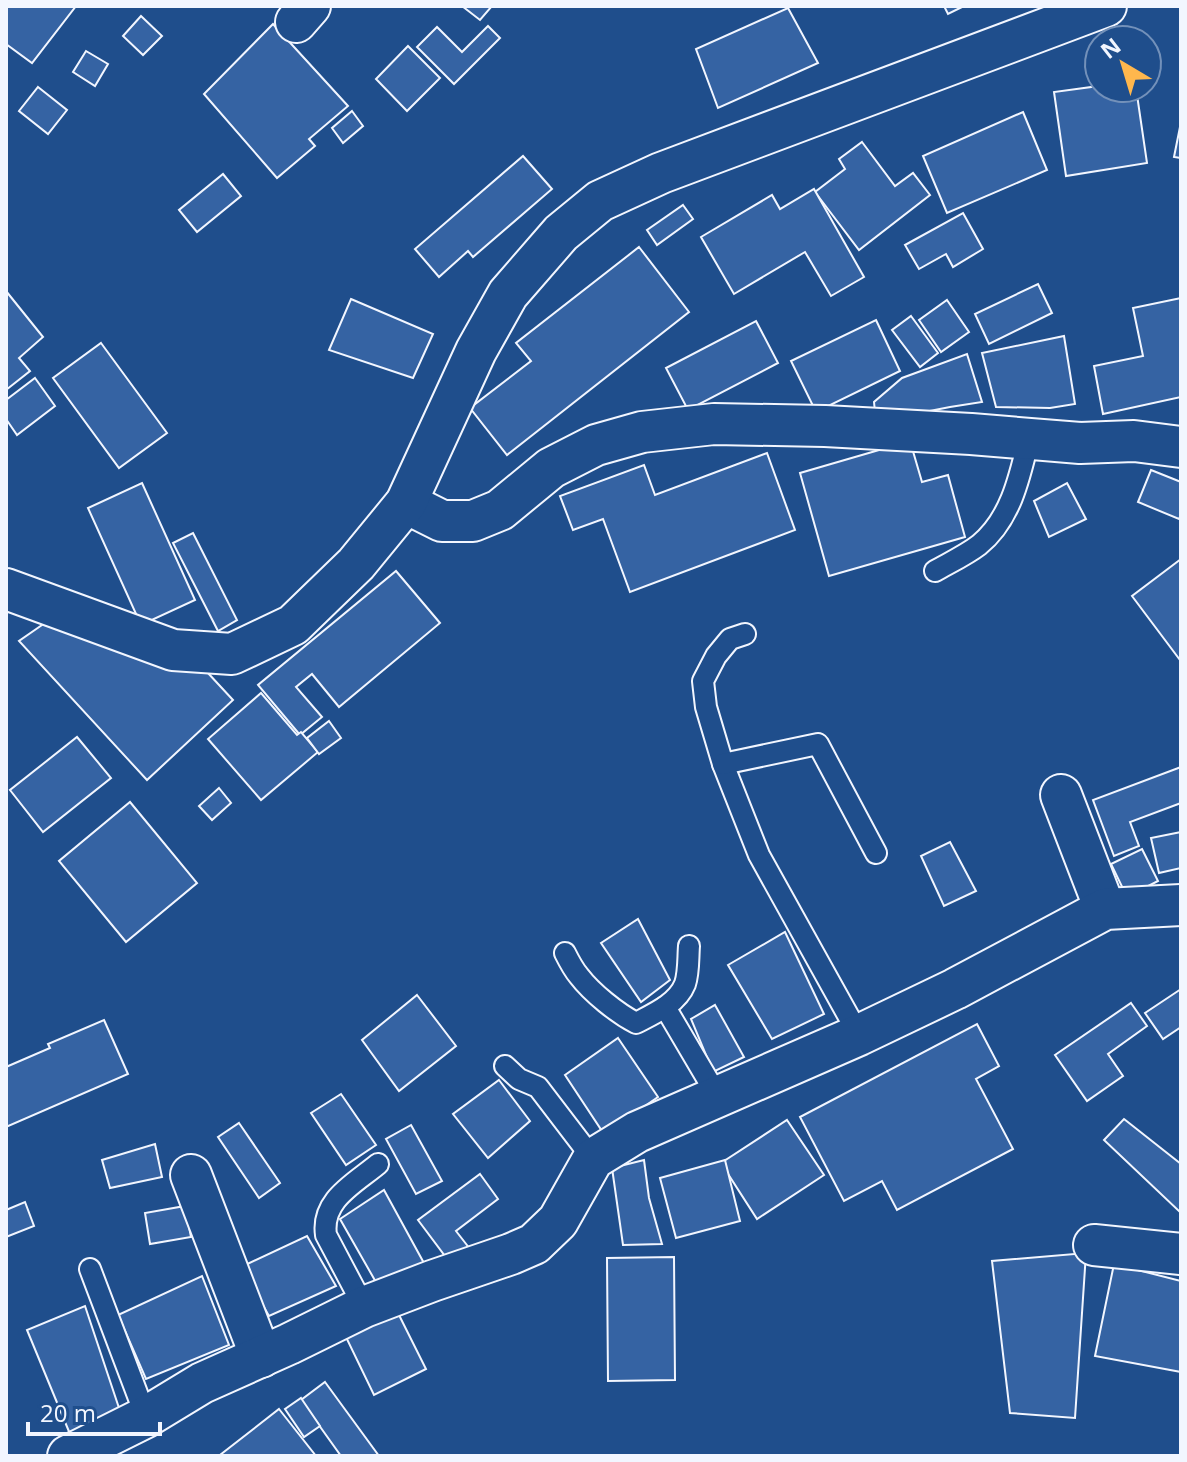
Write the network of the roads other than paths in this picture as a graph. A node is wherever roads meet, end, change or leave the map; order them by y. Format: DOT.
graph roads {
  1 [pos="1106,6"];
  2 [pos="1029,438"];
  3 [pos="1181,447"];
  4 [pos="406,503"];
  5 [pos="935,571"];
  6 [pos="6,589"];
  7 [pos="745,634"];
  8 [pos="723,764"];
  9 [pos="1061,795"];
  10 [pos="876,853"];
  11 [pos="1181,905"];
  12 [pos="1105,909"];
  13 [pos="689,946"];
  14 [pos="565,953"];
  15 [pos="665,1007"];
  16 [pos="859,1035"];
  17 [pos="505,1066"];
  18 [pos="718,1097"];
  19 [pos="593,1159"];
  20 [pos="378,1164"];
  21 [pos="191,1175"];
  22 [pos="1094,1245"];
  23 [pos="1181,1254"];
  24 [pos="90,1269"];
  25 [pos="364,1307"];
  26 [pos="261,1357"];
  27 [pos="146,1417"];
  28 [pos="68,1456"];
  1 -- 4 [label="street"];
  2 -- 3 [label="street"];
  2 -- 4 [label="street"];
  2 -- 5 [label="lane"];
  4 -- 6 [label="street"];
  7 -- 8 [label="lane"];
  8 -- 10 [label="lane"];
  8 -- 16 [label="lane"];
  9 -- 12 [label="street"];
  11 -- 12 [label="street"];
  12 -- 16 [label="street"];
  13 -- 15 [label="lane"];
  14 -- 15 [label="lane"];
  15 -- 18 [label="lane"];
  16 -- 18 [label="street"];
  17 -- 19 [label="lane"];
  18 -- 19 [label="street"];
  19 -- 25 [label="street"];
  20 -- 25 [label="lane"];
  21 -- 26 [label="street"];
  22 -- 23 [label="street"];
  24 -- 27 [label="lane"];
  25 -- 26 [label="street"];
  26 -- 27 [label="street"];
  27 -- 28 [label="street"];
}
